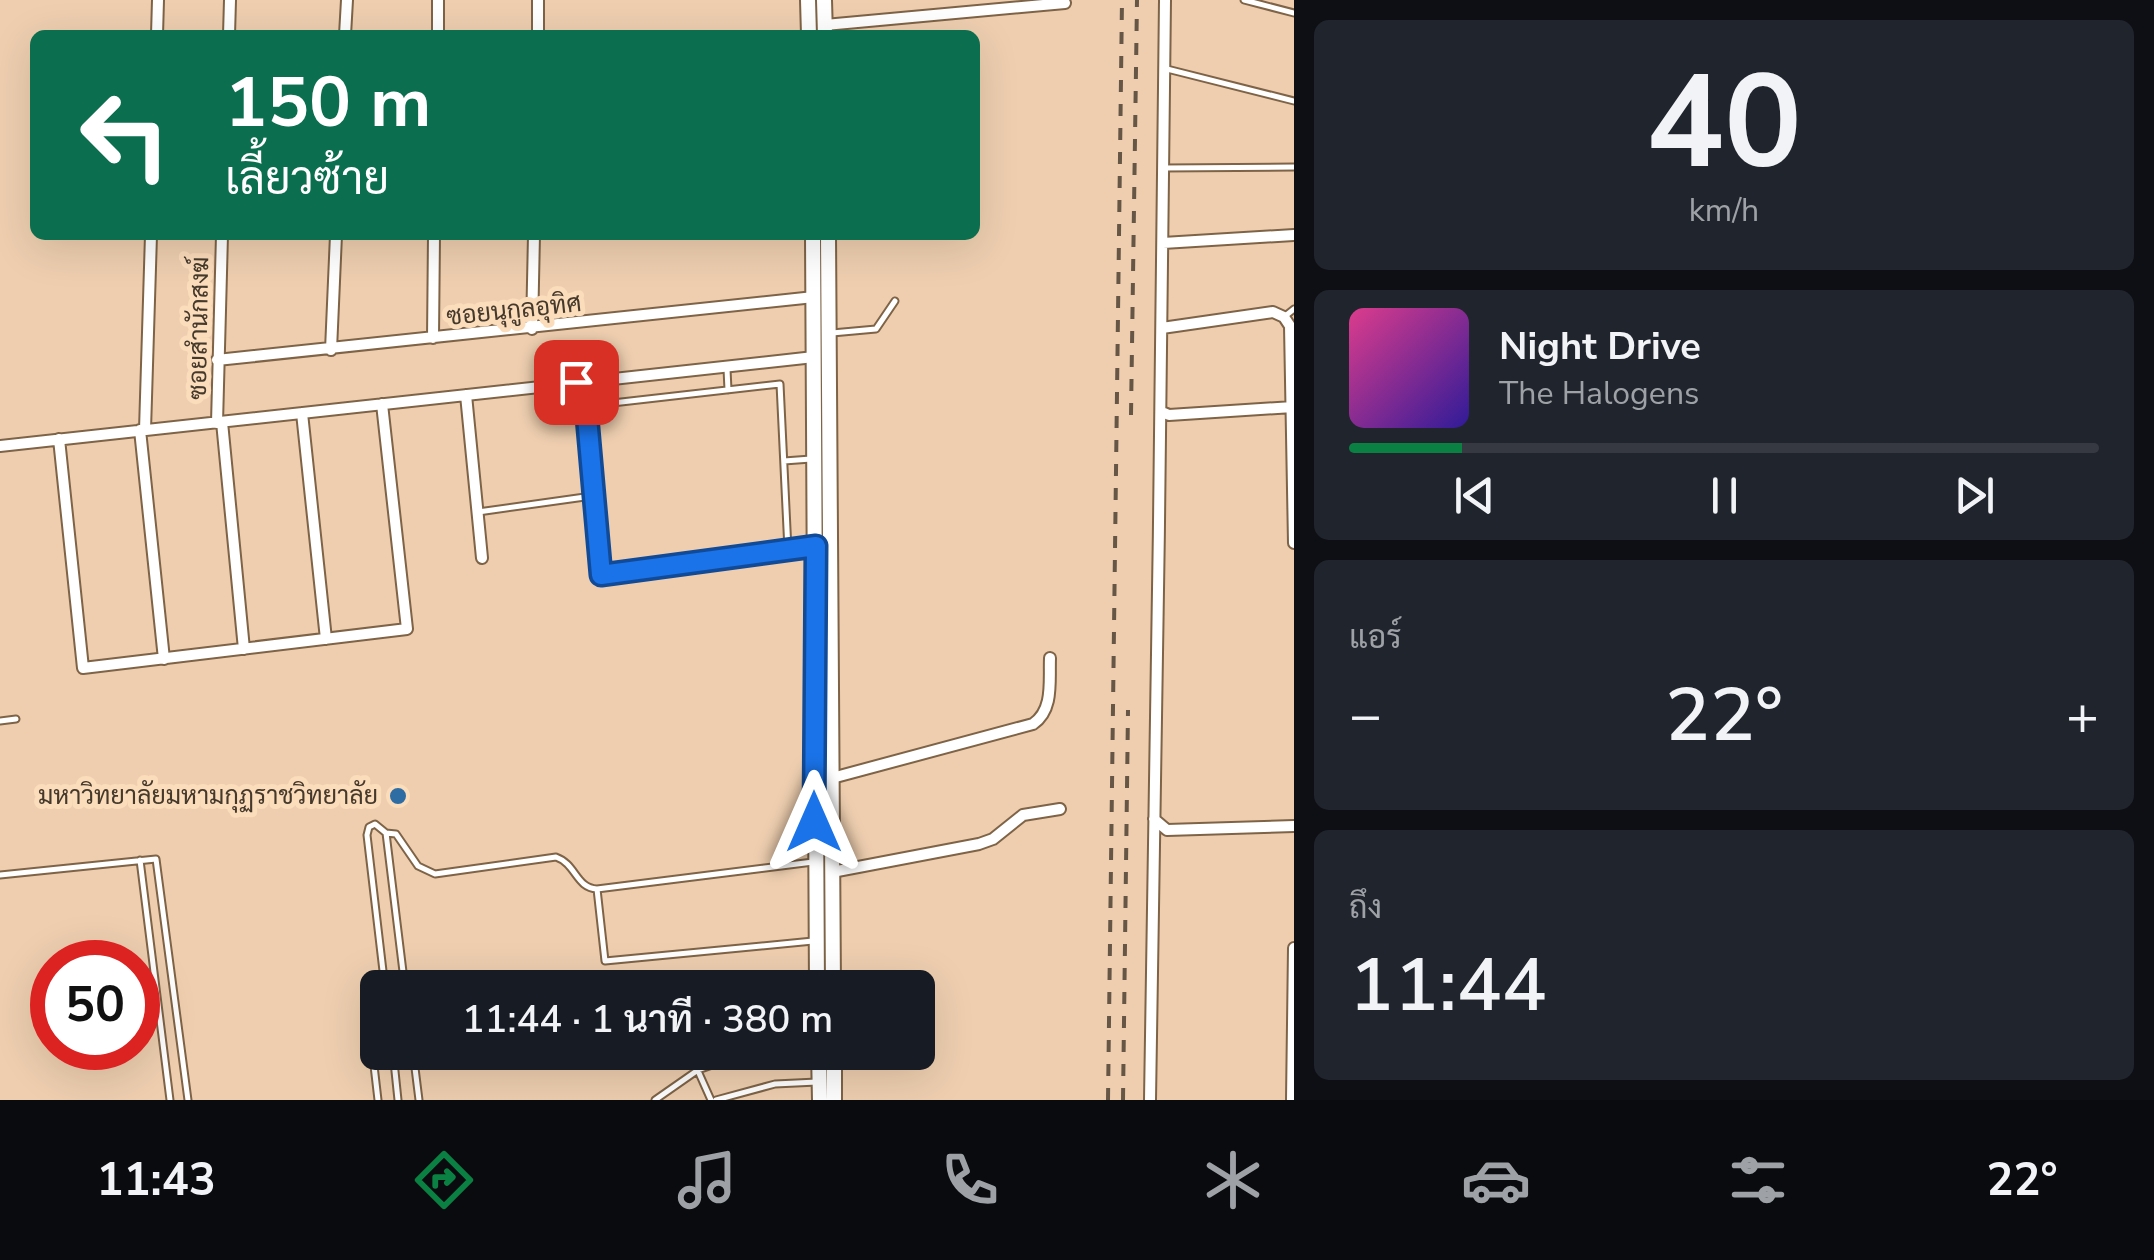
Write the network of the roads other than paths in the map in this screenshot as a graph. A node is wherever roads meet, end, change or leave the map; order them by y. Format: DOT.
graph roads {
  1 [pos="158,0"];
  2 [pos="230,0"];
  3 [pos="347,0"];
  4 [pos="438,0"];
  5 [pos="538,0"];
  6 [pos="808,0"];
  7 [pos="824,0"];
  8 [pos="1165,0"];
  9 [pos="1244,0"];
  10 [pos="1065,2"];
  11 [pos="1294,13"];
  12 [pos="157,30"];
  13 [pos="229,30"];
  14 [pos="346,30"];
  15 [pos="438,30"];
  16 [pos="538,30"];
  17 [pos="809,30"];
  18 [pos="825,30"];
  19 [pos="1164,68"];
  20 [pos="1294,101"];
  21 [pos="1294,167"];
  22 [pos="1164,168"];
  23 [pos="1294,235"];
  24 [pos="151,240"];
  25 [pos="222,240"];
  26 [pos="336,240"];
  27 [pos="434,240"];
  28 [pos="534,240"];
  29 [pos="813,240"];
  30 [pos="828,240"];
  31 [pos="1163,243"];
  32 [pos="814,297"];
  33 [pos="895,300"];
  34 [pos="1294,309"];
  35 [pos="1284,317"];
  36 [pos="1162,328"];
  37 [pos="532,329"];
  38 [pos="829,334"];
  39 [pos="432,338"];
  40 [pos="331,350"];
  41 [pos="822,357"];
  42 [pos="217,360"];
  43 [pos="726,366"];
  44 [pos="576,382"];
  45 [pos="728,390"];
  46 [pos="466,395"];
  47 [pos="382,404"];
  48 [pos="586,406"];
  49 [pos="1292,407"];
  50 [pos="1162,412"];
  51 [pos="302,413"];
  52 [pos="1293,420"];
  53 [pos="219,422"];
  54 [pos="143,430"];
  55 [pos="59,439"];
  56 [pos="0,446"];
  57 [pos="815,458"];
  58 [pos="784,461"];
  59 [pos="1294,478"];
  60 [pos="592,496"];
  61 [pos="1294,510"];
  62 [pos="478,512"];
  63 [pos="1294,543"];
  64 [pos="816,546"];
  65 [pos="788,550"];
  66 [pos="482,558"];
  67 [pos="326,639"];
  68 [pos="244,649"];
  69 [pos="1050,658"];
  70 [pos="164,659"];
  71 [pos="16,719"];
  72 [pos="0,721"];
  73 [pos="832,778"];
  74 [pos="1060,809"];
  75 [pos="1154,818"];
  76 [pos="1294,826"];
  77 [pos="386,832"];
  78 [pos="140,859"];
  79 [pos="814,862"];
  80 [pos="832,872"];
  81 [pos="0,875"];
  82 [pos="598,889"];
  83 [pos="816,940"];
  84 [pos="1294,948"];
  85 [pos="383,970"];
  86 [pos="403,970"];
  87 [pos="817,970"];
  88 [pos="833,970"];
  89 [pos="1294,989"];
  90 [pos="375,1070"];
  91 [pos="395,1070"];
  92 [pos="415,1070"];
  93 [pos="698,1070"];
  94 [pos="824,1070"];
  95 [pos="830,1070"];
  96 [pos="827,1081"];
  97 [pos="170,1100"];
  98 [pos="188,1100"];
  99 [pos="378,1100"];
  100 [pos="398,1100"];
  101 [pos="419,1100"];
  102 [pos="655,1100"];
  103 [pos="714,1100"];
  104 [pos="820,1100"];
  105 [pos="834,1100"];
  106 [pos="1150,1100"];
  107 [pos="1292,1100"];
  1 -- 12 [label="street"];
  2 -- 13 [label="street"];
  3 -- 14 [label="street"];
  4 -- 15 [label="street"];
  5 -- 16 [label="street"];
  6 -- 17 [label="main road"];
  7 -- 18 [label="main road"];
  8 -- 19 [label="street"];
  9 -- 11 [label="lane"];
  10 -- 18 [label="street"];
  19 -- 20 [label="lane"];
  19 -- 22 [label="street"];
  21 -- 22 [label="lane"];
  22 -- 31 [label="street"];
  23 -- 31 [label="street"];
  24 -- 54 [label="street"];
  25 -- 42 [label="street, ซอยสำนักสงฆ์"];
  26 -- 40 [label="street"];
  27 -- 39 [label="street"];
  28 -- 37 [label="street"];
  29 -- 32 [label="main road"];
  30 -- 38 [label="main road"];
  31 -- 36 [label="street"];
  32 -- 37 [label="street, ซอยนุกูลอุทิศ"];
  32 -- 41 [label="main road"];
  33 -- 38 [label="lane"];
  34 -- 35 [label="lane"];
  35 -- 36 [label="street"];
  35 -- 49 [label="street"];
  36 -- 50 [label="street"];
  37 -- 39 [label="street, ซอยนุกูลอุทิศ"];
  38 -- 41 [label="main road"];
  39 -- 40 [label="street, ซอยนุกูลอุทิศ"];
  40 -- 42 [label="street, ซอยนุกูลอุทิศ"];
  41 -- 43 [label="street"];
  41 -- 57 [label="main road"];
  41 -- 73 [label="main road"];
  42 -- 53 [label="street, ซอยสำนักสงฆ์"];
  43 -- 44 [label="street"];
  43 -- 45 [label="lane"];
  44 -- 46 [label="street"];
  44 -- 48 [label="lane"];
  45 -- 48 [label="lane"];
  45 -- 58 [label="lane"];
  46 -- 47 [label="street"];
  46 -- 62 [label="street"];
  47 -- 51 [label="street"];
  47 -- 67 [label="street"];
  48 -- 60 [label="lane"];
  49 -- 50 [label="street"];
  49 -- 52 [label="street"];
  50 -- 75 [label="street"];
  51 -- 53 [label="street"];
  51 -- 67 [label="street"];
  52 -- 59 [label="street"];
  53 -- 54 [label="street"];
  53 -- 68 [label="street, ซอยสำนักสงฆ์"];
  54 -- 55 [label="street"];
  54 -- 70 [label="street"];
  55 -- 56 [label="street"];
  55 -- 70 [label="street"];
  57 -- 58 [label="lane"];
  57 -- 64 [label="main road"];
  58 -- 65 [label="lane"];
  59 -- 61 [label="street"];
  60 -- 62 [label="lane"];
  60 -- 65 [label="lane"];
  61 -- 63 [label="street"];
  62 -- 66 [label="street"];
  64 -- 65 [label="lane"];
  64 -- 79 [label="main road"];
  67 -- 68 [label="street"];
  68 -- 70 [label="street"];
  69 -- 73 [label="street"];
  71 -- 72 [label="lane"];
  73 -- 80 [label="main road"];
  74 -- 80 [label="street"];
  75 -- 76 [label="street"];
  75 -- 106 [label="street"];
  77 -- 82 [label="lane"];
  77 -- 85 [label="lane"];
  77 -- 86 [label="lane"];
  78 -- 81 [label="lane"];
  78 -- 97 [label="lane"];
  78 -- 98 [label="lane"];
  79 -- 82 [label="lane"];
  79 -- 83 [label="main road"];
  80 -- 88 [label="main road"];
  82 -- 83 [label="lane"];
  83 -- 87 [label="main road"];
  84 -- 89 [label="street"];
  89 -- 107 [label="street"];
  90 -- 99 [label="lane"];
  91 -- 100 [label="lane"];
  92 -- 101 [label="lane"];
  93 -- 102 [label="lane"];
  93 -- 103 [label="lane"];
  94 -- 96 [label="main road"];
  95 -- 96 [label="main road"];
  96 -- 103 [label="lane"];
  96 -- 104 [label="main road"];
  96 -- 105 [label="main road"];
}
